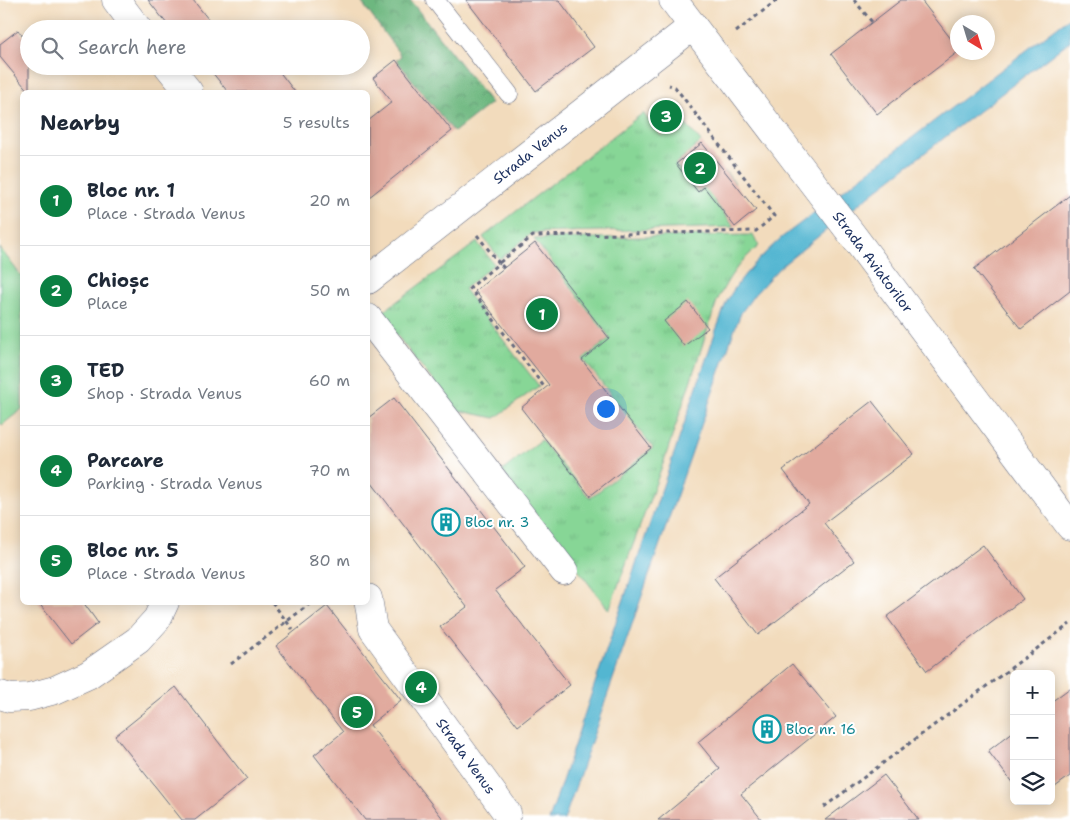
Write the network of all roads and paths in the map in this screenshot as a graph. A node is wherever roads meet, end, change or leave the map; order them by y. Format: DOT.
graph roads {
  1 [pos="116,0"];
  2 [pos="435,0"];
  3 [pos="673,0"];
  4 [pos="777,0"];
  5 [pos="854,0"];
  6 [pos="131,20"];
  7 [pos="872,22"];
  8 [pos="692,26"];
  9 [pos="735,32"];
  10 [pos="175,75"];
  11 [pos="662,84"];
  12 [pos="187,90"];
  13 [pos="509,94"];
  14 [pos="474,231"];
  15 [pos="499,263"];
  16 [pos="504,268"];
  17 [pos="370,278"];
  18 [pos="370,321"];
  19 [pos="546,388"];
  20 [pos="1070,526"];
  21 [pos="564,571"];
  22 [pos="163,605"];
  23 [pos="274,605"];
  24 [pos="308,605"];
  25 [pos="369,605"];
  26 [pos="286,622"];
  27 [pos="1070,624"];
  28 [pos="293,630"];
  29 [pos="231,664"];
  30 [pos="0,695"];
  31 [pos="824,807"];
  32 [pos="507,813"];
  1 -- 6 [label="street"];
  2 -- 13 [label="lane"];
  3 -- 8 [label="street, Strada Aviatorilor"];
  4 -- 9 [label="path"];
  5 -- 7 [label="path"];
  8 -- 17 [label="street, Strada Venus"];
  8 -- 20 [label="street, Strada Aviatorilor"];
  10 -- 12 [label="street"];
  11 -- 15 [label="path"];
  14 -- 15 [label="path"];
  15 -- 16 [label="path"];
  15 -- 19 [label="path"];
  18 -- 21 [label="street"];
  22 -- 30 [label="street"];
  23 -- 26 [label="path"];
  24 -- 26 [label="path"];
  25 -- 32 [label="street, Strada Venus"];
  26 -- 28 [label="path"];
  26 -- 29 [label="path"];
  27 -- 31 [label="path"];
}
